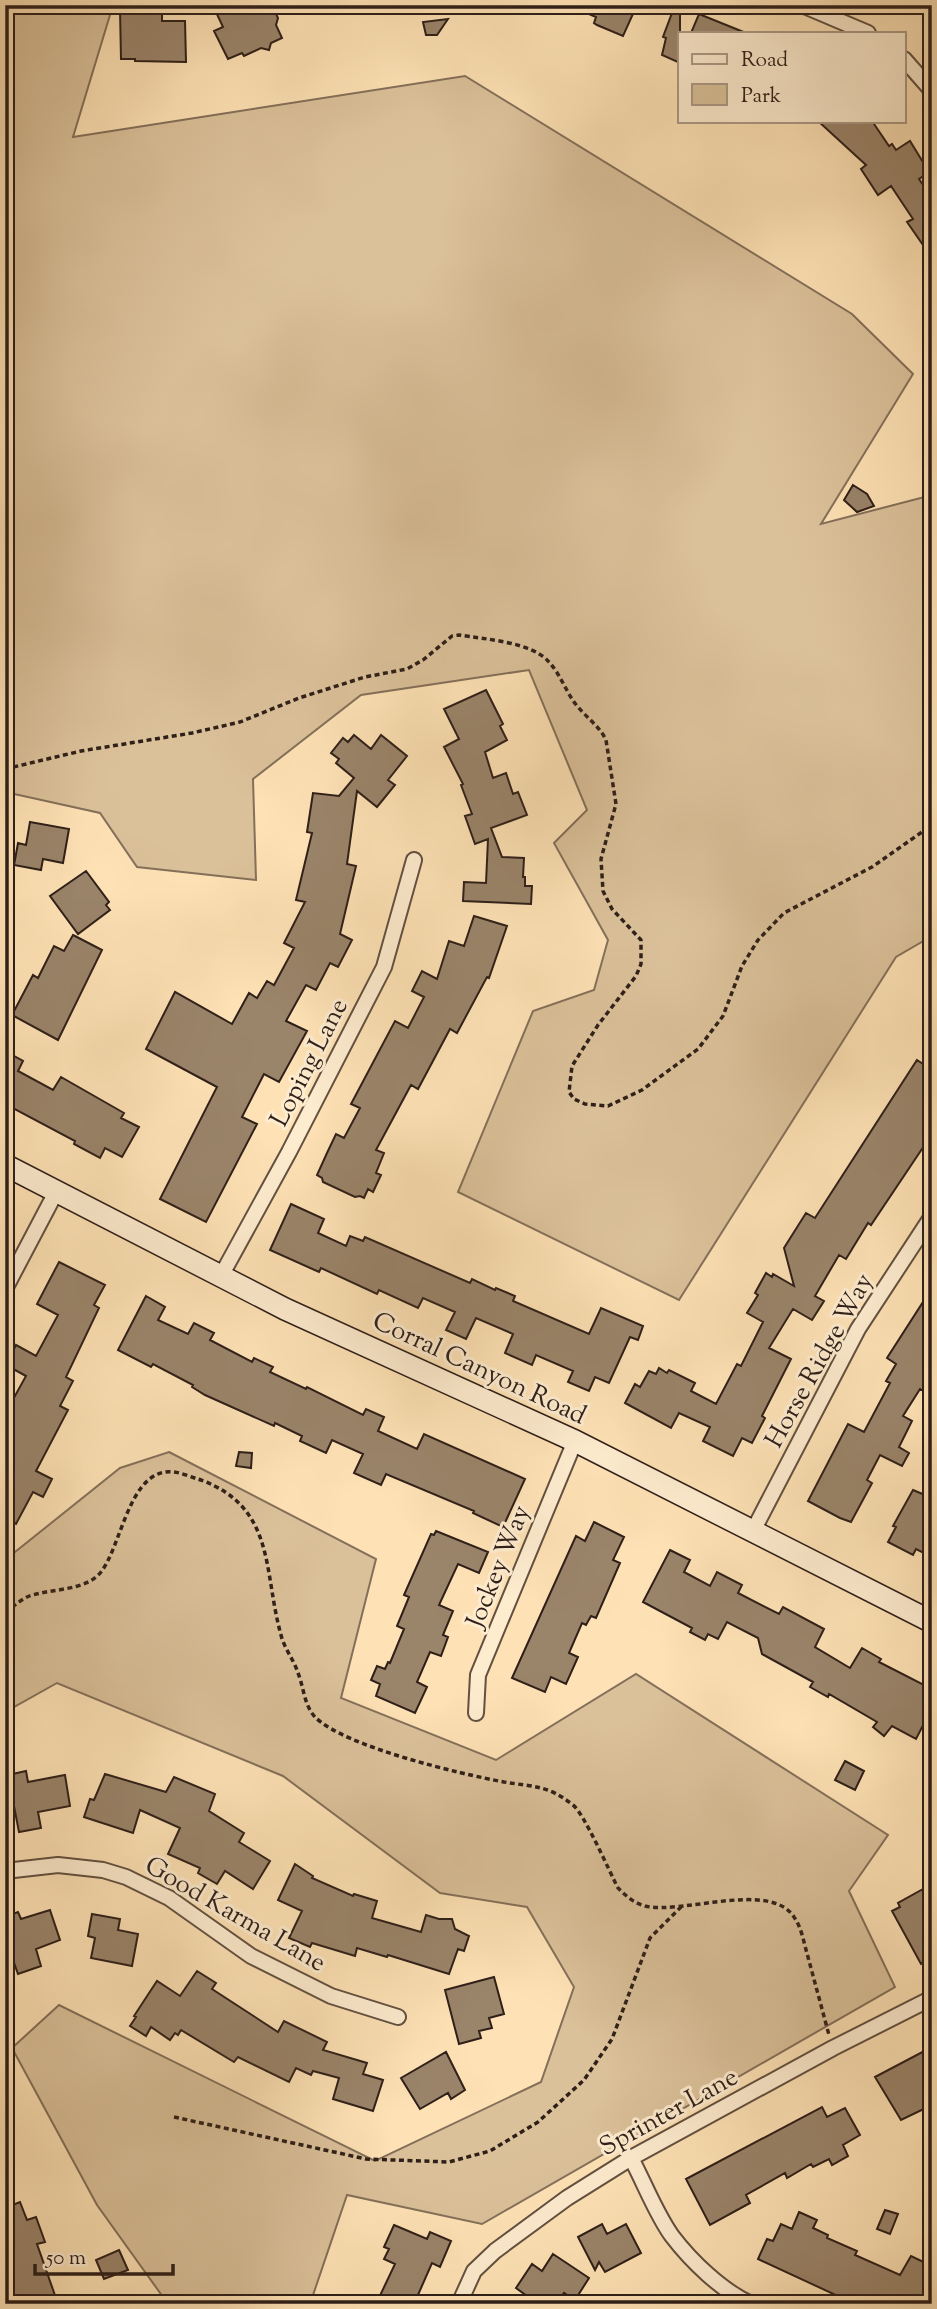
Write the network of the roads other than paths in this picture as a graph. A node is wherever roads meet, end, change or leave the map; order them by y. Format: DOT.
graph roads {
  1 [pos="802,5"];
  2 [pos="866,32"];
  3 [pos="906,61"];
  4 [pos="932,91"];
  5 [pos="414,860"];
  6 [pos="5,1165"];
  7 [pos="57,1192"];
  8 [pos="932,1216"];
  9 [pos="222,1276"];
  10 [pos="5,1289"];
  11 [pos="575,1441"];
  12 [pos="753,1531"];
  13 [pos="932,1622"];
  14 [pos="476,1713"];
  15 [pos="5,1871"];
  16 [pos="932,1998"];
  17 [pos="398,2017"];
  18 [pos="631,2158"];
  19 [pos="459,2304"];
  20 [pos="751,2304"];
  1 -- 2 [label="street"];
  3 -- 4 [label="street"];
  5 -- 9 [label="street, Loping Lane"];
  6 -- 7 [label="main road, Corral Canyon Road"];
  7 -- 9 [label="main road, Corral Canyon Road"];
  7 -- 10 [label="street"];
  8 -- 12 [label="street, Horse Ridge Way"];
  9 -- 11 [label="main road, Corral Canyon Road"];
  11 -- 12 [label="main road, Corral Canyon Road"];
  11 -- 14 [label="street, Jockey Way"];
  12 -- 13 [label="main road, Corral Canyon Road"];
  15 -- 17 [label="street, Good Karma Lane"];
  16 -- 18 [label="street, Sprinter Lane"];
  18 -- 19 [label="street, Sprinter Lane"];
  18 -- 20 [label="street"];
}
